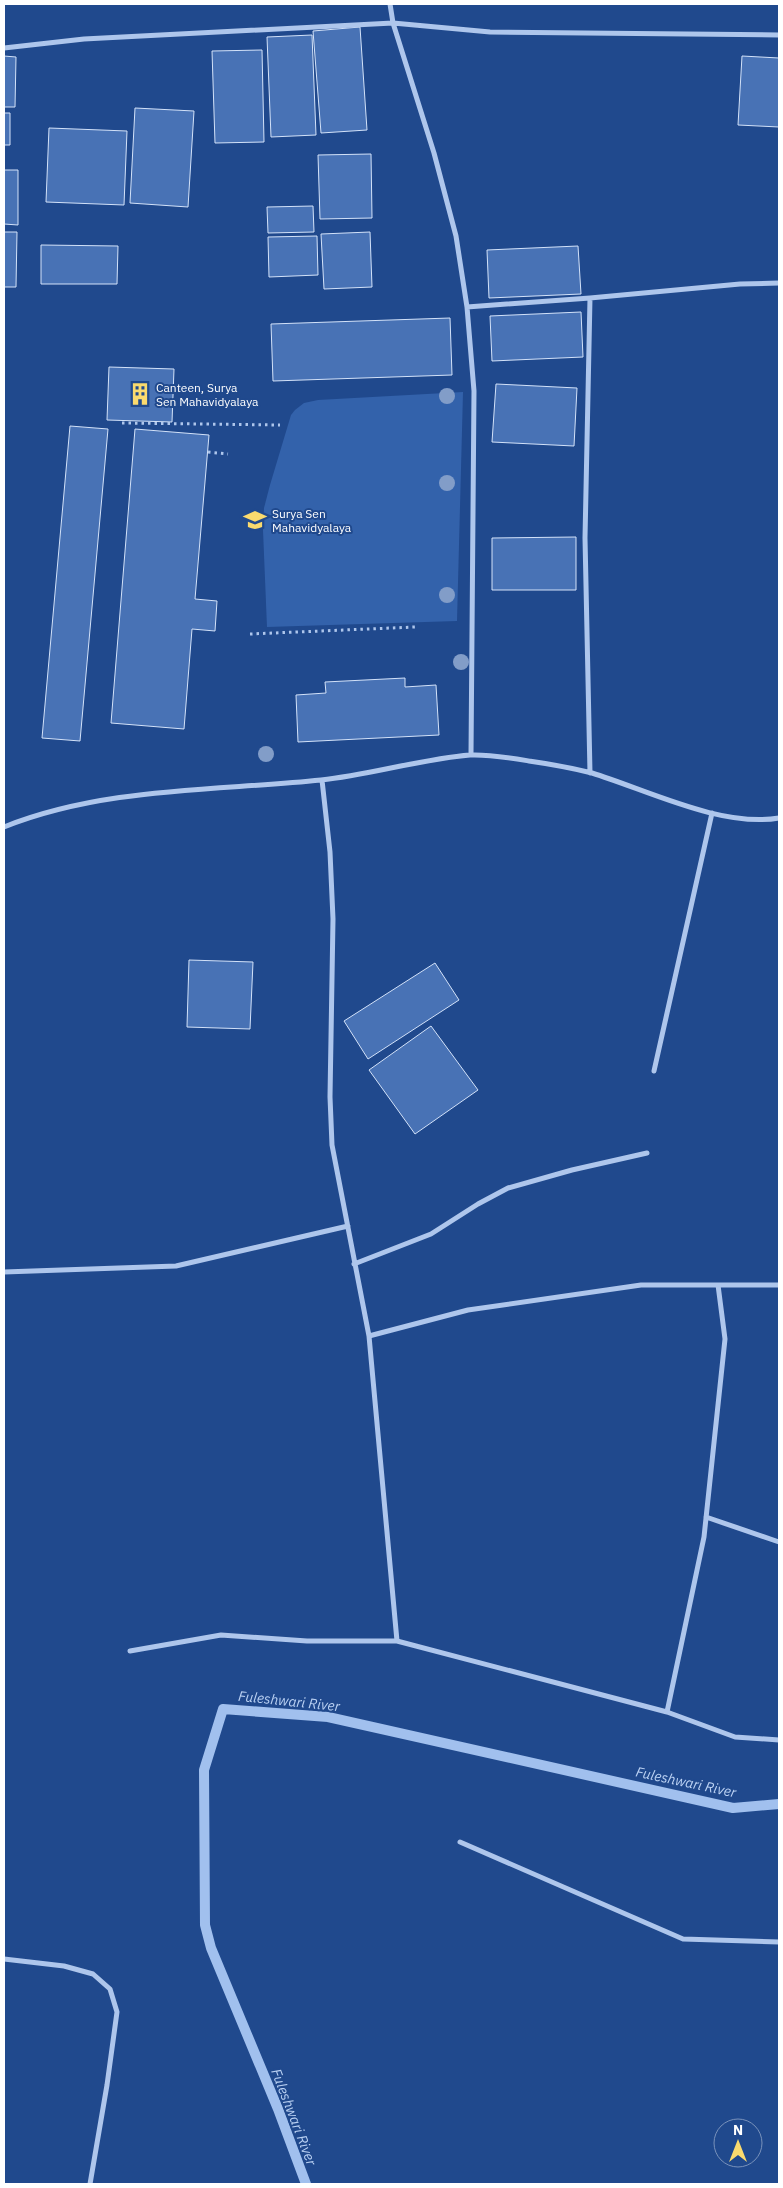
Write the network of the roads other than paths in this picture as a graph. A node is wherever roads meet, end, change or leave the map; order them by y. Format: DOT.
graph roads {
  1 [pos="390,4"];
  2 [pos="393,23"];
  3 [pos="779,36"];
  4 [pos="4,48"];
  5 [pos="779,283"];
  6 [pos="590,298"];
  7 [pos="467,307"];
  8 [pos="471,755"];
  9 [pos="590,773"];
  10 [pos="322,780"];
  11 [pos="712,813"];
  12 [pos="779,818"];
  13 [pos="4,827"];
  14 [pos="654,1071"];
  15 [pos="647,1153"];
  16 [pos="348,1226"];
  17 [pos="354,1264"];
  18 [pos="4,1272"];
  19 [pos="718,1285"];
  20 [pos="779,1285"];
  21 [pos="369,1336"];
  22 [pos="706,1517"];
  23 [pos="779,1542"];
  24 [pos="398,1641"];
  25 [pos="130,1651"];
  26 [pos="667,1712"];
  27 [pos="779,1740"];
  28 [pos="460,1842"];
  29 [pos="779,1942"];
  30 [pos="4,1959"];
  31 [pos="90,2184"];
  1 -- 2 [label="street"];
  2 -- 3 [label="street"];
  2 -- 4 [label="street"];
  2 -- 7 [label="street"];
  5 -- 6 [label="street"];
  6 -- 7 [label="street"];
  6 -- 9 [label="street"];
  7 -- 8 [label="street"];
  8 -- 9 [label="street"];
  8 -- 10 [label="street"];
  9 -- 11 [label="street"];
  10 -- 13 [label="street"];
  10 -- 16 [label="street"];
  11 -- 12 [label="street"];
  11 -- 14 [label="street"];
  15 -- 17 [label="street"];
  16 -- 17 [label="street"];
  16 -- 18 [label="street"];
  17 -- 21 [label="street"];
  19 -- 20 [label="street"];
  19 -- 21 [label="street"];
  19 -- 22 [label="street"];
  21 -- 24 [label="street"];
  22 -- 23 [label="street"];
  22 -- 26 [label="street"];
  24 -- 25 [label="street"];
  24 -- 26 [label="street"];
  26 -- 27 [label="street"];
  28 -- 29 [label="street"];
  30 -- 31 [label="street"];
}
